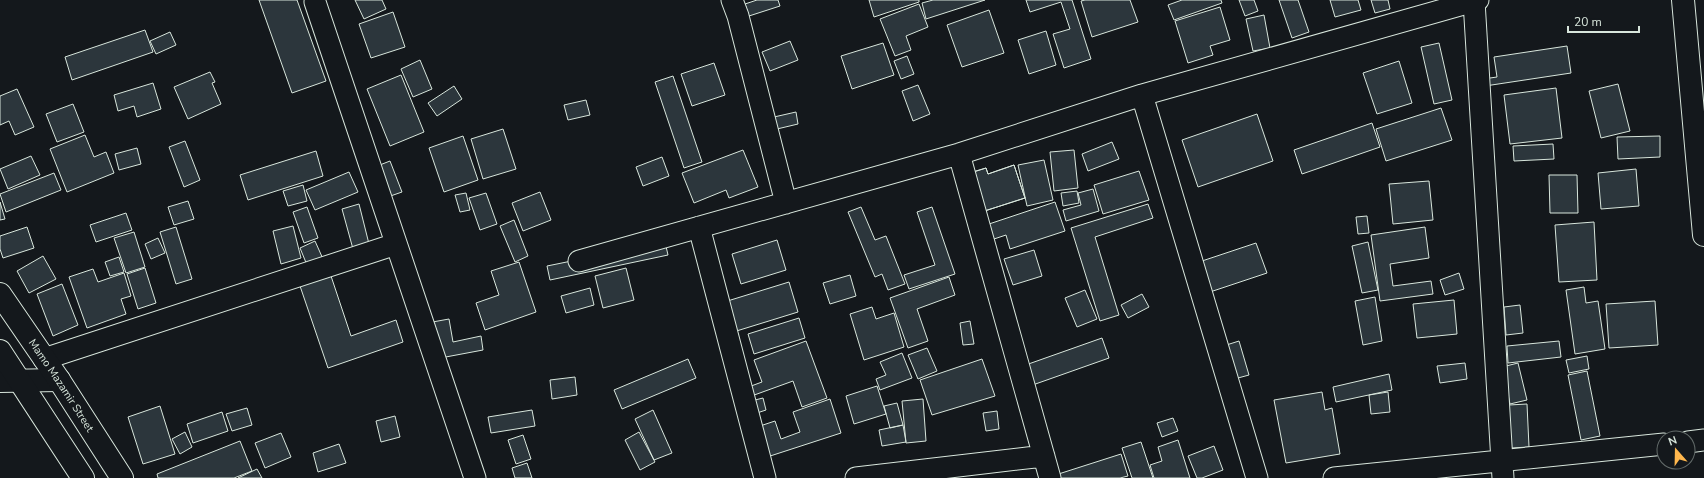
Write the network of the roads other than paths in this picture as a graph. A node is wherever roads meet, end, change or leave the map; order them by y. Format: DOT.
graph roads {
  1 [pos="732,0"];
  2 [pos="1683,0"];
  3 [pos="1476,1"];
  4 [pos="315,2"];
  5 [pos="1697,79"];
  6 [pos="1142,95"];
  7 [pos="959,154"];
  8 [pos="786,203"];
  9 [pos="699,228"];
  10 [pos="1704,235"];
  11 [pos="396,244"];
  12 [pos="579,261"];
  13 [pos="0,294"];
  14 [pos="0,351"];
  15 [pos="44,358"];
  16 [pos="59,380"];
  17 [pos="10,382"];
  18 [pos="1656,445"];
  19 [pos="1044,456"];
  20 [pos="1502,469"];
  21 [pos="83,478"];
  22 [pos="122,478"];
  23 [pos="475,478"];
  24 [pos="765,478"];
  25 [pos="856,478"];
  26 [pos="1050,478"];
  27 [pos="1257,478"];
  28 [pos="1334,478"];
  1 -- 8 [label="street"];
  2 -- 5 [label="main road"];
  3 -- 6 [label="street"];
  3 -- 20 [label="street"];
  4 -- 11 [label="street"];
  5 -- 10 [label="main road"];
  6 -- 7 [label="street"];
  6 -- 27 [label="street"];
  7 -- 8 [label="street"];
  7 -- 19 [label="street"];
  8 -- 9 [label="street"];
  9 -- 12 [label="street"];
  9 -- 24 [label="street"];
  11 -- 15 [label="street"];
  11 -- 23 [label="street"];
  13 -- 15 [label="main road, Mamo Mazamir Street"];
  14 -- 17 [label="main road"];
  15 -- 16 [label="main road, Mamo Mazamir Street"];
  16 -- 17 [label="main road"];
  16 -- 22 [label="main road, Mamo Mazamir Street"];
  17 -- 21 [label="main road"];
  18 -- 20 [label="street"];
  19 -- 25 [label="street"];
  19 -- 26 [label="street"];
  20 -- 28 [label="street"];
}
